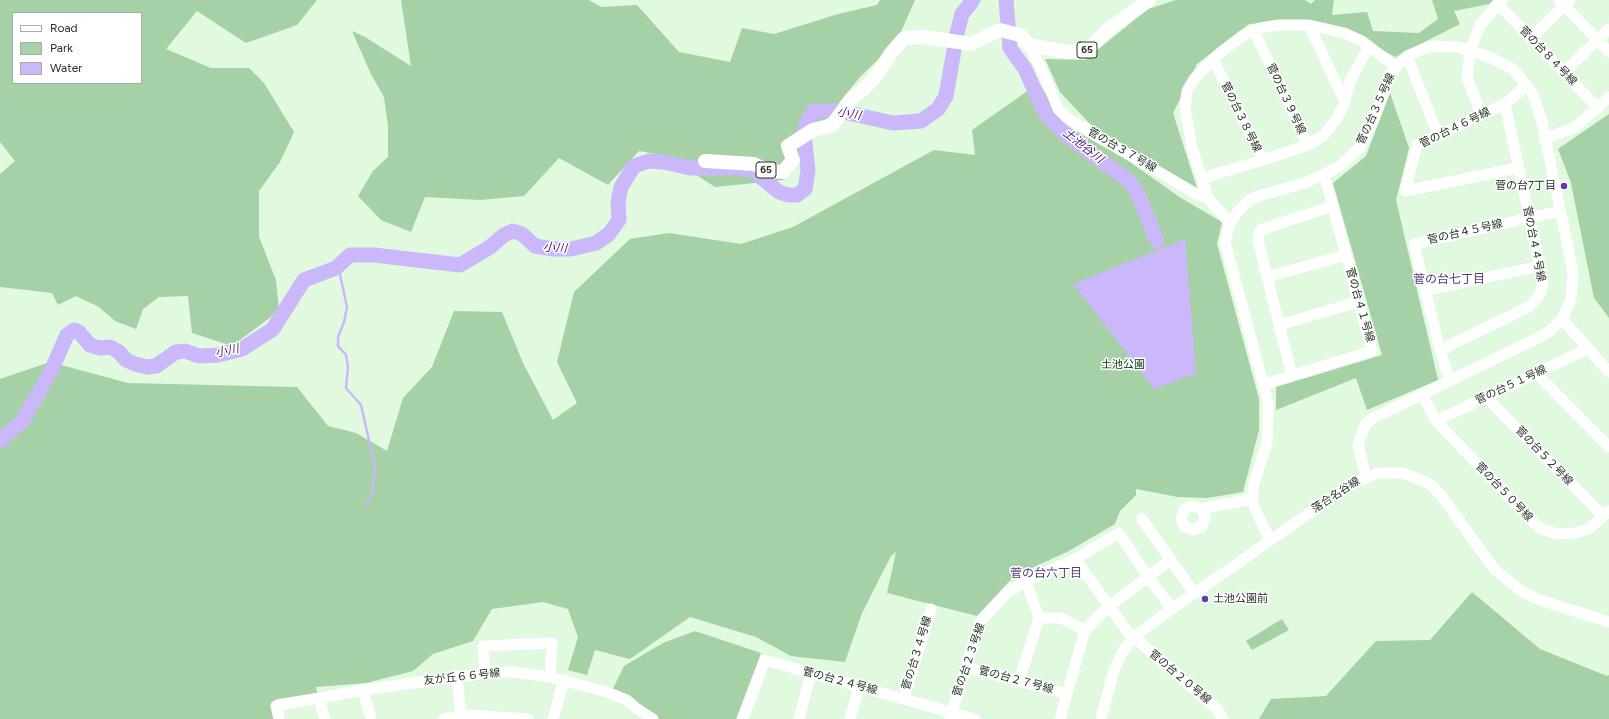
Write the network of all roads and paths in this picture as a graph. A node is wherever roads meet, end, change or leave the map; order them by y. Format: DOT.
graph roads {
  1 [pos="1149,0"];
  2 [pos="1500,2"];
  3 [pos="1564,2"];
  4 [pos="1309,25"];
  5 [pos="1609,29"];
  6 [pos="1254,31"];
  7 [pos="1530,38"];
  8 [pos="1598,40"];
  9 [pos="1029,45"];
  10 [pos="1369,46"];
  11 [pos="1470,50"];
  12 [pos="1609,52"];
  13 [pos="1407,56"];
  14 [pos="1213,59"];
  15 [pos="1396,67"];
  16 [pos="1564,72"];
  17 [pos="1527,85"];
  18 [pos="1609,97"];
  19 [pos="1345,102"];
  20 [pos="1505,104"];
  21 [pos="1598,108"];
  22 [pos="1481,114"];
  23 [pos="1438,135"];
  24 [pos="1544,139"];
  25 [pos="1308,145"];
  26 [pos="1263,160"];
  27 [pos="705,161"];
  28 [pos="1518,168"];
  29 [pos="1324,174"];
  30 [pos="1202,178"];
  31 [pos="1208,198"];
  32 [pos="1332,206"];
  33 [pos="1560,211"];
  34 [pos="1529,218"];
  35 [pos="1230,223"];
  36 [pos="1346,255"];
  37 [pos="1540,266"];
  38 [pos="1267,277"];
  39 [pos="1425,291"];
  40 [pos="1358,302"];
  41 [pos="1562,319"];
  42 [pos="1279,325"];
  43 [pos="1586,349"];
  44 [pos="1440,350"];
  45 [pos="1609,372"];
  46 [pos="1536,373"];
  47 [pos="1292,375"];
  48 [pos="1450,380"];
  49 [pos="1265,384"];
  50 [pos="1422,394"];
  51 [pos="1486,397"];
  52 [pos="1436,421"];
  53 [pos="1609,447"];
  54 [pos="1366,477"];
  55 [pos="1252,499"];
  56 [pos="1201,509"];
  57 [pos="1606,513"];
  58 [pos="1142,519"];
  59 [pos="1270,540"];
  60 [pos="1075,559"];
  61 [pos="1170,560"];
  62 [pos="1148,577"];
  63 [pos="1026,581"];
  64 [pos="1194,593"];
  65 [pos="1108,607"];
  66 [pos="931,609"];
  67 [pos="1172,609"];
  68 [pos="1038,618"];
  69 [pos="1609,622"];
  70 [pos="1085,630"];
  71 [pos="1134,638"];
  72 [pos="966,667"];
  73 [pos="484,673"];
  74 [pos="811,674"];
  75 [pos="457,677"];
  76 [pos="550,677"];
  77 [pos="564,680"];
  78 [pos="1020,681"];
  79 [pos="859,687"];
  80 [pos="363,690"];
  81 [pos="1067,694"];
  82 [pos="319,698"];
  83 [pos="904,698"];
  84 [pos="951,715"];
  85 [pos="461,716"];
  86 [pos="502,718"];
  87 [pos="279,719"];
  88 [pos="325,719"];
  89 [pos="371,719"];
  90 [pos="444,719"];
  91 [pos="528,719"];
  92 [pos="553,719"];
  93 [pos="653,719"];
  94 [pos="743,719"];
  95 [pos="799,719"];
  96 [pos="850,719"];
  97 [pos="975,719"];
  98 [pos="1060,719"];
  99 [pos="1101,719"];
  100 [pos="1223,719"];
  1 -- 9 [label="main road, 65"];
  2 -- 7 [label="street, 菅の台８４号線"];
  2 -- 11 [label="street"];
  3 -- 7 [label="street"];
  3 -- 8 [label="street"];
  4 -- 6 [label="street"];
  4 -- 10 [label="street"];
  4 -- 19 [label="street"];
  5 -- 8 [label="street"];
  6 -- 14 [label="street"];
  6 -- 25 [label="street, 菅の台３９号線"];
  7 -- 16 [label="street, 菅の台８４号線"];
  8 -- 12 [label="street"];
  8 -- 16 [label="street"];
  9 -- 27 [label="main road, 65"];
  9 -- 31 [label="street, 菅の台３７号線"];
  10 -- 15 [label="street"];
  10 -- 19 [label="street, 菅の台３９号線"];
  11 -- 13 [label="street, 菅の台３５号線"];
  11 -- 17 [label="street, 菅の台３５号線"];
  11 -- 22 [label="street"];
  13 -- 15 [label="street, 菅の台３５号線"];
  13 -- 23 [label="street"];
  14 -- 26 [label="street, 菅の台３８号線"];
  14 -- 30 [label="street"];
  15 -- 29 [label="street, 菅の台３５号線"];
  16 -- 21 [label="street, 菅の台８４号線"];
  17 -- 20 [label="street, 菅の台４６号線"];
  17 -- 24 [label="street, 菅の台３５号線"];
  18 -- 21 [label="street"];
  19 -- 25 [label="street, 菅の台３９号線"];
  20 -- 22 [label="street, 菅の台４６号線"];
  20 -- 28 [label="street, 菅の台４４号線"];
  21 -- 24 [label="street"];
  22 -- 23 [label="street, 菅の台４６号線"];
  23 -- 28 [label="street, 菅の台４６号線"];
  24 -- 33 [label="street, 菅の台３５号線"];
  25 -- 26 [label="street"];
  26 -- 30 [label="street, 菅の台３８号線"];
  28 -- 34 [label="street, 菅の台４４号線"];
  29 -- 32 [label="street, 菅の台４１号線"];
  29 -- 35 [label="street, 菅の台３５号線"];
  30 -- 31 [label="street"];
  31 -- 35 [label="street"];
  32 -- 36 [label="street, 菅の台４１号線"];
  32 -- 38 [label="street"];
  33 -- 34 [label="street, 菅の台４５号線"];
  33 -- 41 [label="street, 菅の台３５号線"];
  34 -- 37 [label="street, 菅の台４４号線"];
  34 -- 39 [label="street, 菅の台４５号線"];
  35 -- 49 [label="street, 菅の台３５号線"];
  36 -- 38 [label="street"];
  36 -- 40 [label="street, 菅の台４１号線"];
  37 -- 39 [label="street"];
  37 -- 44 [label="street, 菅の台４４号線"];
  38 -- 42 [label="street"];
  39 -- 44 [label="street, 菅の台４５号線"];
  40 -- 42 [label="street"];
  40 -- 47 [label="street, 菅の台４１号線"];
  41 -- 43 [label="street"];
  41 -- 48 [label="street, 菅の台３５号線"];
  42 -- 47 [label="street"];
  43 -- 45 [label="street"];
  43 -- 46 [label="street, 菅の台５１号線"];
  44 -- 48 [label="street, 菅の台４５号線"];
  46 -- 51 [label="street, 菅の台５１号線"];
  46 -- 53 [label="street"];
  47 -- 49 [label="street, 菅の台４１号線"];
  48 -- 50 [label="street, 菅の台３５号線"];
  49 -- 55 [label="street, 菅の台３５号線"];
  50 -- 52 [label="street, 菅の台５０号線"];
  50 -- 54 [label="street, 菅の台３５号線"];
  51 -- 52 [label="street, 菅の台５１号線"];
  51 -- 57 [label="street, 菅の台５２号線"];
  52 -- 57 [label="street, 菅の台５０号線"];
  54 -- 59 [label="street, 落合名谷線"];
  54 -- 69 [label="street, 落合名谷線"];
  55 -- 56 [label="street"];
  55 -- 59 [label="street, 菅の台３５号線"];
  58 -- 61 [label="street"];
  59 -- 64 [label="street, 落合名谷線"];
  60 -- 62 [label="street, 菅の台２３号線"];
  60 -- 63 [label="street, 菅の台２３号線"];
  60 -- 65 [label="street"];
  61 -- 62 [label="street"];
  61 -- 64 [label="street"];
  62 -- 65 [label="street"];
  62 -- 67 [label="street"];
  63 -- 68 [label="street"];
  63 -- 72 [label="street, 菅の台２３号線"];
  64 -- 67 [label="street, 落合名谷線"];
  65 -- 70 [label="street"];
  65 -- 71 [label="street"];
  66 -- 83 [label="street, 菅の台３４号線"];
  67 -- 71 [label="street, 落合名谷線"];
  68 -- 70 [label="street"];
  68 -- 78 [label="street"];
  70 -- 81 [label="street"];
  71 -- 99 [label="street, 落合名谷線"];
  71 -- 100 [label="street, 菅の台２０号線"];
  72 -- 78 [label="street, 菅の台２７号線"];
  72 -- 84 [label="street, 菅の台２３号線"];
  73 -- 75 [label="street, 友が丘６６号線"];
  73 -- 76 [label="street, 友が丘６６号線"];
  73 -- 76 [label="street"];
  74 -- 79 [label="street, 菅の台２４号線"];
  74 -- 94 [label="street, 菅の台２４号線"];
  74 -- 95 [label="street"];
  75 -- 80 [label="street, 友が丘６６号線"];
  75 -- 85 [label="street"];
  76 -- 77 [label="street, 友が丘６６号線"];
  77 -- 92 [label="street"];
  77 -- 93 [label="street, 友が丘６６号線"];
  78 -- 81 [label="street, 菅の台２７号線"];
  79 -- 83 [label="street, 菅の台２４号線"];
  79 -- 96 [label="street"];
  80 -- 82 [label="street, 友が丘６６号線"];
  80 -- 89 [label="street"];
  81 -- 98 [label="street"];
  82 -- 87 [label="street, 友が丘６６号線"];
  82 -- 88 [label="street"];
  83 -- 84 [label="street, 菅の台２４号線"];
  84 -- 97 [label="street, 菅の台２４号線"];
  85 -- 86 [label="street"];
  85 -- 90 [label="street"];
  86 -- 91 [label="street"];
}
